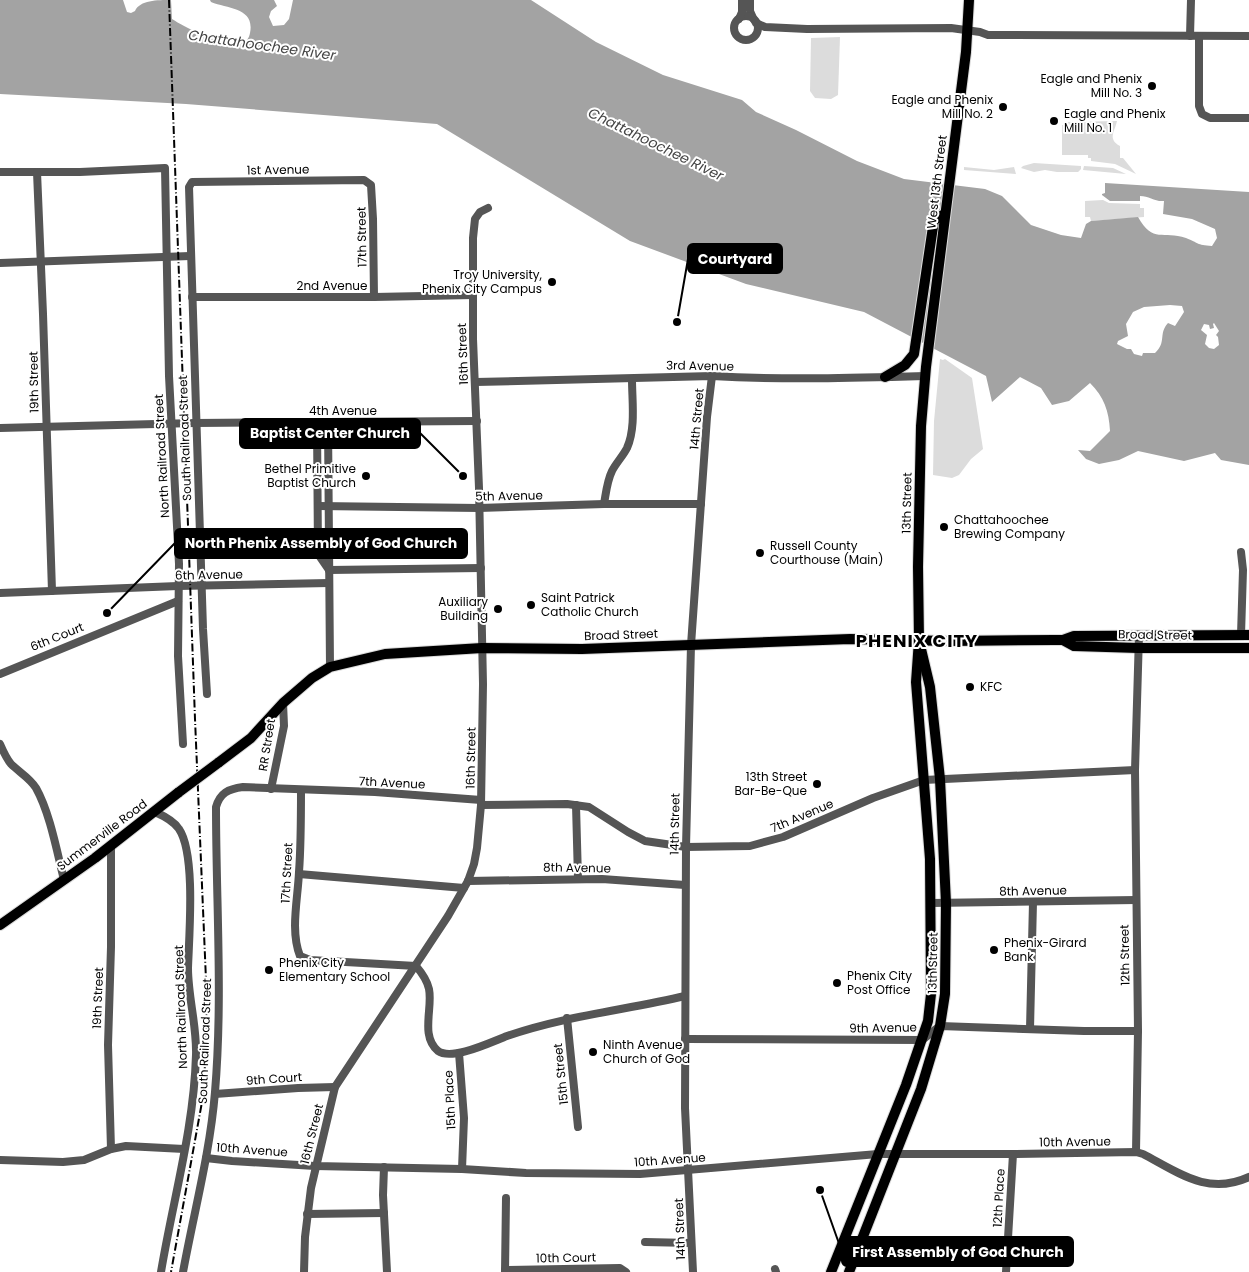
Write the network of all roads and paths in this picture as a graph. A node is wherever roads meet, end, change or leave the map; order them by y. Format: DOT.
graph roads {
  1 [pos="742,0"];
  2 [pos="750,0"];
  3 [pos="968,0"];
  4 [pos="1191,0"];
  5 [pos="739,19"];
  6 [pos="755,21"];
  7 [pos="765,28"];
  8 [pos="756,34"];
  9 [pos="1190,36"];
  10 [pos="1199,36"];
  11 [pos="1249,36"];
  12 [pos="1249,118"];
  13 [pos="0,172"];
  14 [pos="37,172"];
  15 [pos="364,180"];
  16 [pos="192,182"];
  17 [pos="488,208"];
  18 [pos="945,214"];
  19 [pos="190,256"];
  20 [pos="166,257"];
  21 [pos="40,261"];
  22 [pos="0,263"];
  23 [pos="473,295"];
  24 [pos="192,297"];
  25 [pos="374,297"];
  26 [pos="925,372"];
  27 [pos="712,376"];
  28 [pos="885,378"];
  29 [pos="632,379"];
  30 [pos="476,382"];
  31 [pos="477,421"];
  32 [pos="317,422"];
  33 [pos="328,422"];
  34 [pos="171,423"];
  35 [pos="195,423"];
  36 [pos="46,426"];
  37 [pos="0,428"];
  38 [pos="604,504"];
  39 [pos="701,504"];
  40 [pos="318,506"];
  41 [pos="329,506"];
  42 [pos="479,508"];
  43 [pos="1241,552"];
  44 [pos="481,568"];
  45 [pos="329,570"];
  46 [pos="1246,570"];
  47 [pos="329,583"];
  48 [pos="178,586"];
  49 [pos="201,587"];
  50 [pos="52,591"];
  51 [pos="0,593"];
  52 [pos="178,601"];
  53 [pos="1138,635"];
  54 [pos="1245,635"];
  55 [pos="919,640"];
  56 [pos="1063,640"];
  57 [pos="691,645"];
  58 [pos="482,648"];
  59 [pos="1138,648"];
  60 [pos="1249,648"];
  61 [pos="330,667"];
  62 [pos="0,674"];
  63 [pos="207,694"];
  64 [pos="283,703"];
  65 [pos="0,744"];
  66 [pos="182,744"];
  67 [pos="218,763"];
  68 [pos="1136,770"];
  69 [pos="940,779"];
  70 [pos="924,780"];
  71 [pos="271,789"];
  72 [pos="301,790"];
  73 [pos="481,802"];
  74 [pos="576,805"];
  75 [pos="155,812"];
  76 [pos="111,847"];
  77 [pos="686,847"];
  78 [pos="299,874"];
  79 [pos="578,879"];
  80 [pos="64,880"];
  81 [pos="466,884"];
  82 [pos="685,885"];
  83 [pos="1136,900"];
  84 [pos="1033,902"];
  85 [pos="931,903"];
  86 [pos="946,903"];
  87 [pos="0,925"];
  88 [pos="416,966"];
  89 [pos="685,996"];
  90 [pos="567,1018"];
  91 [pos="940,1026"];
  92 [pos="1030,1029"];
  93 [pos="1138,1031"];
  94 [pos="685,1039"];
  95 [pos="922,1040"];
  96 [pos="459,1053"];
  97 [pos="335,1087"];
  98 [pos="215,1094"];
  99 [pos="578,1127"];
  100 [pos="111,1149"];
  101 [pos="184,1149"];
  102 [pos="1136,1152"];
  103 [pos="878,1154"];
  104 [pos="895,1154"];
  105 [pos="1013,1154"];
  106 [pos="206,1158"];
  107 [pos="0,1160"];
  108 [pos="315,1166"];
  109 [pos="384,1167"];
  110 [pos="462,1169"];
  111 [pos="689,1171"];
  112 [pos="1249,1177"];
  113 [pos="506,1198"];
  114 [pos="384,1213"];
  115 [pos="307,1214"];
  116 [pos="645,1242"];
  117 [pos="691,1243"];
  118 [pos="505,1271"];
  119 [pos="161,1272"];
  120 [pos="182,1272"];
  121 [pos="304,1272"];
  122 [pos="387,1272"];
  123 [pos="626,1272"];
  124 [pos="693,1272"];
  125 [pos="832,1272"];
  126 [pos="849,1272"];
  127 [pos="1006,1272"];
  1 -- 5 [label="street"];
  2 -- 6 [label="street"];
  3 -- 18 [label="main road, West 13th Street"];
  4 -- 9 [label="street"];
  5 -- 6 [label="street"];
  5 -- 8 [label="street"];
  6 -- 7 [label="street"];
  6 -- 8 [label="street"];
  7 -- 8 [label="street"];
  7 -- 9 [label="street"];
  9 -- 10 [label="street"];
  10 -- 11 [label="street"];
  10 -- 12 [label="street"];
  13 -- 14 [label="street"];
  14 -- 20 [label="street, North Railroad Street"];
  14 -- 21 [label="street, 19th Street"];
  15 -- 16 [label="street, 1st Avenue"];
  15 -- 25 [label="street, 17th Street"];
  16 -- 19 [label="street, South Railroad Street"];
  17 -- 23 [label="street, 16th Street"];
  18 -- 26 [label="main road, West 13th Street"];
  18 -- 28 [label="main road"];
  19 -- 20 [label="street"];
  19 -- 24 [label="street, South Railroad Street"];
  20 -- 21 [label="street"];
  20 -- 34 [label="street, North Railroad Street"];
  21 -- 22 [label="street"];
  21 -- 36 [label="street, 19th Street"];
  23 -- 25 [label="street, 2nd Avenue"];
  23 -- 30 [label="street, 16th Street"];
  24 -- 25 [label="street, 2nd Avenue"];
  24 -- 35 [label="street, South Railroad Street"];
  26 -- 28 [label="street, 3rd Avenue"];
  26 -- 55 [label="main road, 13th Street"];
  27 -- 28 [label="street, 3rd Avenue"];
  27 -- 29 [label="street, 3rd Avenue"];
  27 -- 39 [label="street, 14th Street"];
  29 -- 30 [label="street, 3rd Avenue"];
  29 -- 38 [label="street"];
  30 -- 31 [label="street, 16th Street"];
  31 -- 33 [label="street, 4th Avenue"];
  31 -- 42 [label="street, 16th Street"];
  32 -- 33 [label="street, 4th Avenue"];
  32 -- 35 [label="street, 4th Avenue"];
  32 -- 40 [label="street"];
  33 -- 41 [label="street"];
  34 -- 35 [label="street, 4th Avenue"];
  34 -- 36 [label="street, 4th Avenue"];
  34 -- 48 [label="street, North Railroad Street"];
  35 -- 49 [label="street, South Railroad Street"];
  36 -- 37 [label="street, 4th Avenue"];
  36 -- 50 [label="street, 19th Street"];
  38 -- 39 [label="street, 5th Avenue"];
  38 -- 42 [label="street, 5th Avenue"];
  39 -- 57 [label="street, 14th Street"];
  40 -- 41 [label="street, 5th Avenue"];
  40 -- 45 [label="street"];
  41 -- 42 [label="street, 5th Avenue"];
  41 -- 45 [label="street"];
  42 -- 44 [label="street, 16th Street"];
  43 -- 46 [label="street"];
  44 -- 45 [label="street"];
  44 -- 58 [label="street, 16th Street"];
  45 -- 47 [label="street"];
  46 -- 54 [label="street"];
  47 -- 49 [label="street, 6th Avenue"];
  47 -- 61 [label="street"];
  48 -- 49 [label="street, 6th Avenue"];
  48 -- 50 [label="street, 6th Avenue"];
  48 -- 52 [label="street, North Railroad Street"];
  49 -- 63 [label="street, South Railroad Street"];
  50 -- 51 [label="street, 6th Avenue"];
  52 -- 62 [label="street, 6th Court"];
  52 -- 66 [label="street, North Railroad Street"];
  53 -- 54 [label="main road, Broad Street"];
  53 -- 56 [label="main road, Broad Street"];
  53 -- 59 [label="street, 12th Street"];
  55 -- 56 [label="main road, Broad Street"];
  55 -- 57 [label="main road, Broad Street"];
  55 -- 69 [label="main road, 13th Street"];
  55 -- 70 [label="main road, 13th Street"];
  56 -- 59 [label="main road, Broad Street"];
  57 -- 58 [label="main road, Broad Street"];
  57 -- 77 [label="street, 14th Street"];
  58 -- 61 [label="main road, Broad Street"];
  58 -- 73 [label="street, 16th Street"];
  59 -- 60 [label="main road, Broad Street"];
  59 -- 68 [label="street, 12th Street"];
  61 -- 64 [label="main road, Broad Street"];
  64 -- 67 [label="main road, Broad Street"];
  64 -- 71 [label="street, RR Street"];
  65 -- 80 [label="street"];
  67 -- 75 [label="main road, Summerville Road, bridge"];
  68 -- 69 [label="street, 7th Avenue"];
  68 -- 83 [label="street, 12th Street"];
  69 -- 70 [label="street, 7th Avenue"];
  69 -- 86 [label="main road, 13th Street"];
  70 -- 77 [label="street, 7th Avenue"];
  70 -- 85 [label="main road, 13th Street"];
  71 -- 72 [label="street"];
  71 -- 98 [label="street, South Railroad Street"];
  72 -- 73 [label="street, 7th Avenue"];
  72 -- 78 [label="street, 17th Street"];
  73 -- 74 [label="street, 7th Avenue"];
  73 -- 81 [label="street, 16th Street"];
  74 -- 77 [label="street, 7th Avenue"];
  74 -- 79 [label="street"];
  75 -- 76 [label="main road, Summerville Road"];
  75 -- 101 [label="street, North Railroad Street"];
  76 -- 80 [label="main road, Summerville Road"];
  76 -- 100 [label="street, 19th Street"];
  77 -- 82 [label="street, 14th Street"];
  78 -- 81 [label="street, 8th Avenue"];
  78 -- 88 [label="street, 17th Street"];
  79 -- 81 [label="street, 8th Avenue"];
  79 -- 82 [label="street, 8th Avenue"];
  80 -- 87 [label="main road, Summerville Road"];
  81 -- 88 [label="street, 16th Street"];
  82 -- 89 [label="street, 14th Street"];
  83 -- 84 [label="street, 8th Avenue"];
  83 -- 93 [label="street, 12th Street"];
  84 -- 86 [label="street, 8th Avenue"];
  84 -- 92 [label="street"];
  85 -- 86 [label="street, 8th Avenue"];
  85 -- 95 [label="main road, 13th Street"];
  86 -- 91 [label="main road, 13th Street"];
  88 -- 96 [label="street, 15th Place"];
  88 -- 97 [label="street, 16th Street"];
  89 -- 90 [label="street"];
  89 -- 94 [label="street, 14th Street"];
  90 -- 96 [label="street"];
  90 -- 99 [label="street, 15th Street"];
  91 -- 92 [label="street"];
  91 -- 95 [label="street, 9th Avenue"];
  91 -- 104 [label="main road, 13th Street"];
  92 -- 93 [label="street"];
  93 -- 102 [label="street, 12th Street"];
  94 -- 95 [label="street, 9th Avenue"];
  94 -- 111 [label="street, 14th Street"];
  95 -- 103 [label="main road, 13th Street"];
  96 -- 110 [label="street, 15th Place"];
  97 -- 98 [label="street, 9th Court"];
  97 -- 108 [label="street, 16th Street"];
  98 -- 106 [label="street, South Railroad Street"];
  100 -- 101 [label="street"];
  100 -- 107 [label="street"];
  101 -- 119 [label="street, North Railroad Street"];
  102 -- 105 [label="street, 10th Avenue"];
  102 -- 112 [label="street"];
  103 -- 104 [label="street, 10th Avenue"];
  103 -- 111 [label="street, 10th Avenue"];
  103 -- 125 [label="main road, 13th Street"];
  104 -- 105 [label="street, 10th Avenue"];
  104 -- 126 [label="main road, 13th Street"];
  105 -- 127 [label="street, 12th Place"];
  106 -- 108 [label="street, 10th Avenue"];
  106 -- 120 [label="street, South Railroad Street"];
  108 -- 109 [label="street, 10th Avenue"];
  108 -- 115 [label="street, 16th Street"];
  109 -- 110 [label="street, 10th Avenue"];
  109 -- 114 [label="street"];
  110 -- 111 [label="street, 10th Avenue"];
  111 -- 117 [label="street, 14th Street"];
  113 -- 118 [label="street"];
  114 -- 115 [label="street"];
  114 -- 122 [label="street"];
  115 -- 121 [label="street, 16th Street"];
  116 -- 117 [label="street"];
  117 -- 124 [label="street, 14th Street"];
  118 -- 123 [label="street, 10th Court"];
}
